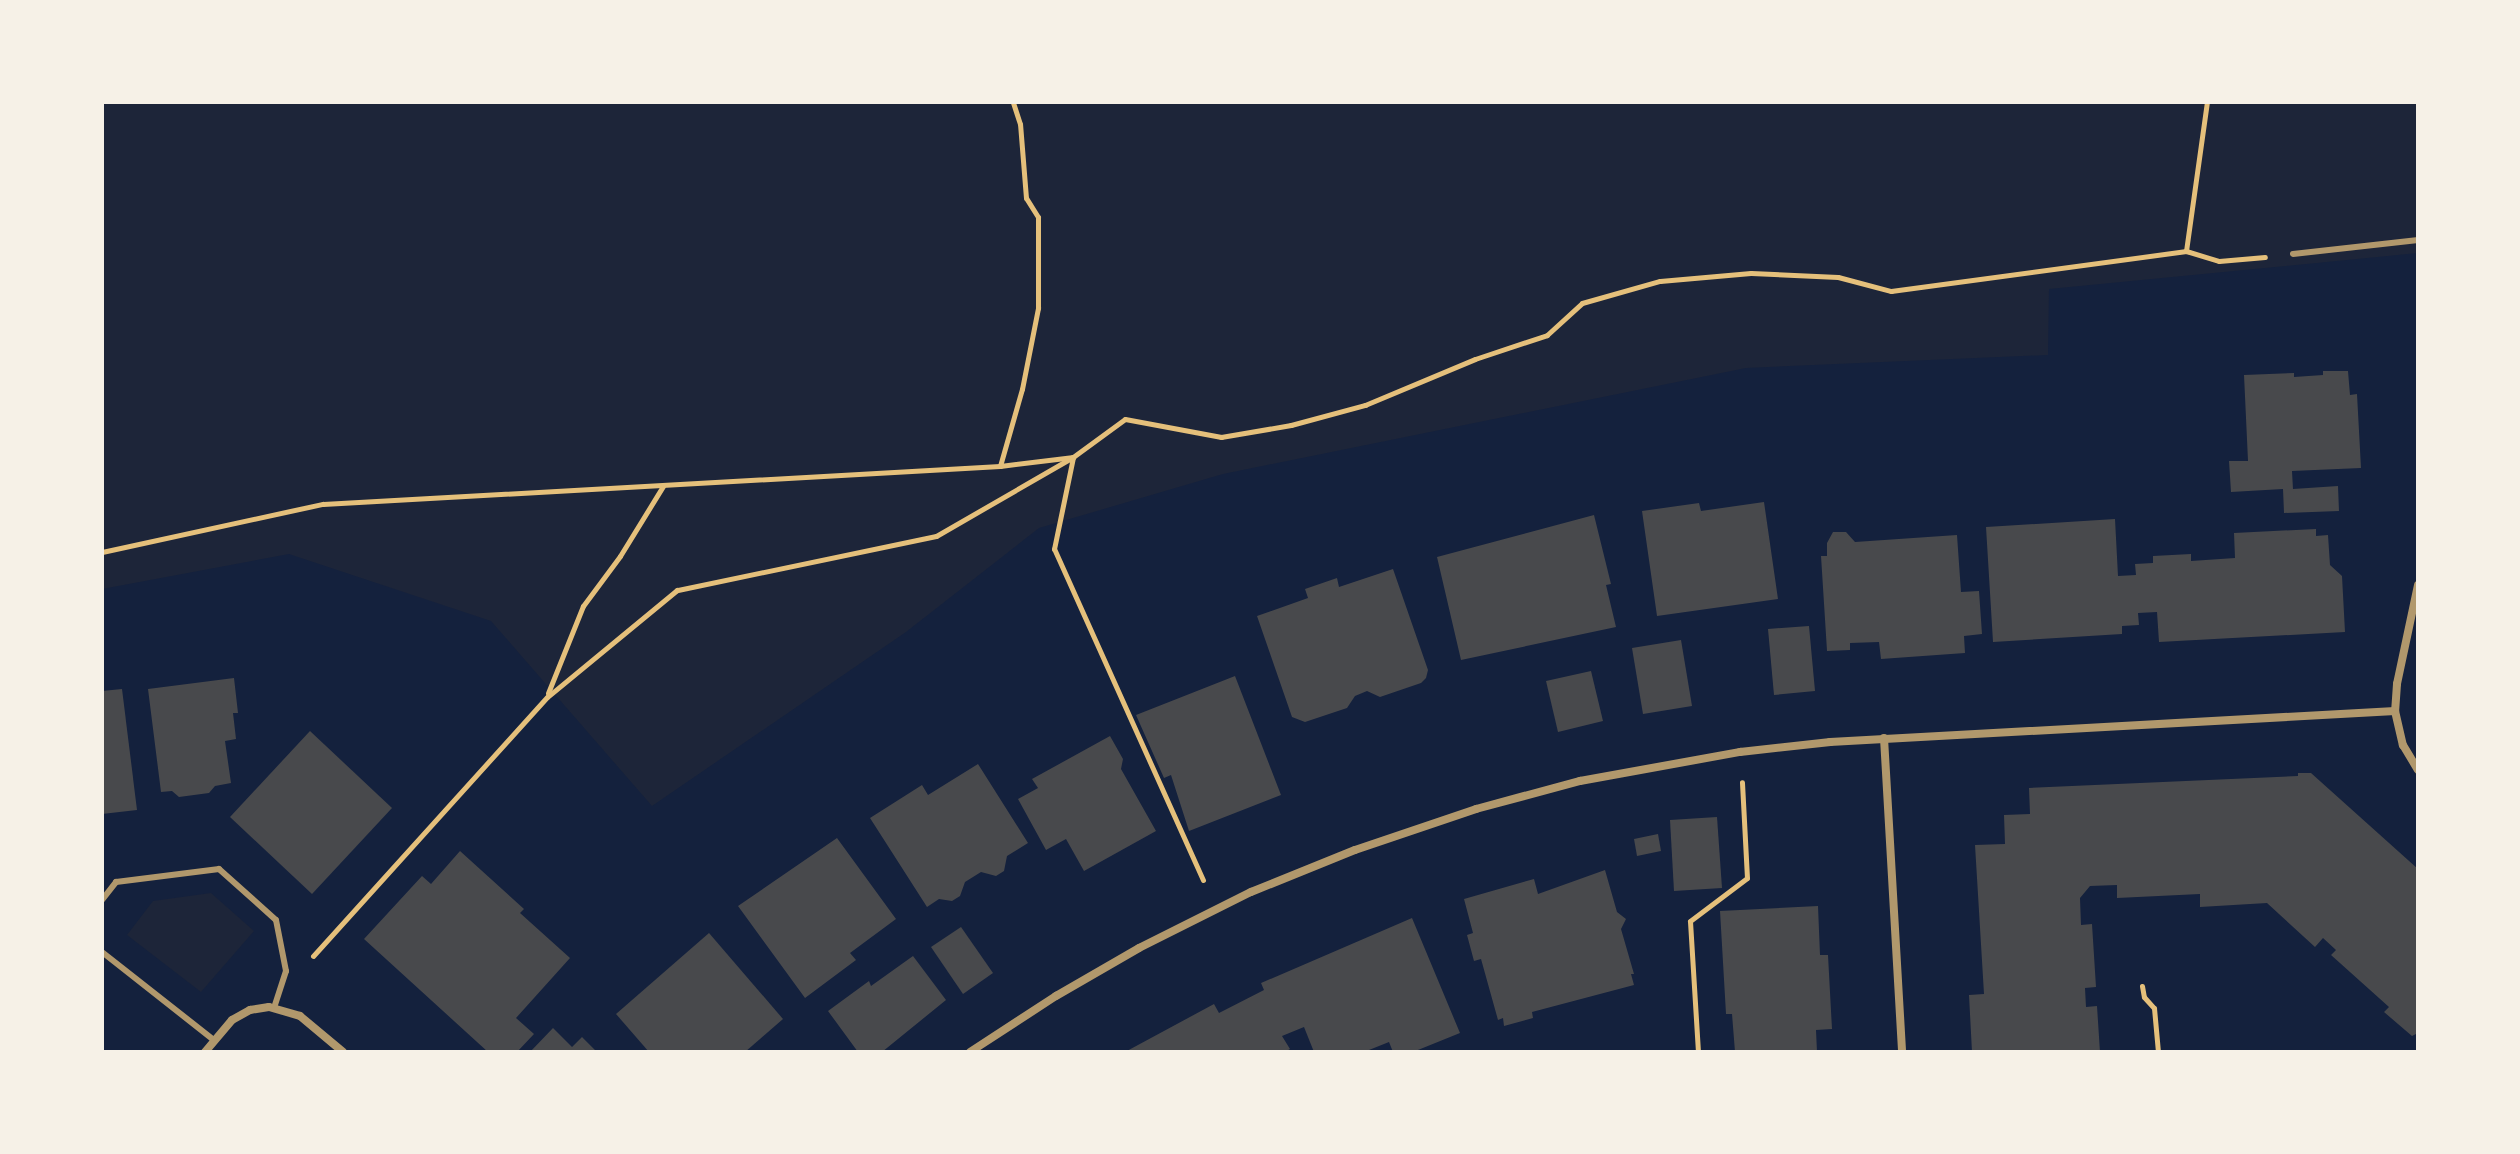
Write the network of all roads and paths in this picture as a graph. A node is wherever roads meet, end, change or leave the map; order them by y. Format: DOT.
graph roads {
  1 [pos="1013,102"];
  2 [pos="2207,102"];
  3 [pos="2418,240"];
  4 [pos="2186,251"];
  5 [pos="2293,254"];
  6 [pos="1073,457"];
  7 [pos="1000,466"];
  8 [pos="663,485"];
  9 [pos="102,552"];
  10 [pos="2418,585"];
  11 [pos="547,697"];
  12 [pos="2395,711"];
  13 [pos="1884,738"];
  14 [pos="1740,752"];
  15 [pos="2418,770"];
  16 [pos="102,900"];
  17 [pos="1217,909"];
  18 [pos="102,952"];
  19 [pos="2142,986"];
  20 [pos="278,995"];
  21 [pos="274,1007"];
  22 [pos="214,1040"];
  23 [pos="205,1052"];
  24 [pos="343,1052"];
  25 [pos="970,1052"];
  26 [pos="1698,1052"];
  27 [pos="1902,1052"];
  28 [pos="2158,1052"];
  1 -- 7 [label="path"];
  2 -- 4 [label="path"];
  3 -- 5 [label="lane"];
  4 -- 5 [label="path"];
  4 -- 6 [label="path"];
  6 -- 7 [label="path"];
  6 -- 11 [label="path"];
  6 -- 17 [label="path"];
  7 -- 8 [label="path"];
  8 -- 9 [label="path"];
  8 -- 11 [label="path"];
  10 -- 12 [label="street"];
  11 -- 20 [label="path"];
  12 -- 13 [label="street"];
  12 -- 15 [label="street"];
  13 -- 14 [label="street"];
  13 -- 27 [label="street"];
  14 -- 17 [label="street"];
  14 -- 26 [label="path"];
  16 -- 20 [label="lane"];
  17 -- 25 [label="street"];
  18 -- 22 [label="lane"];
  19 -- 28 [label="path"];
  20 -- 21 [label="lane"];
  21 -- 22 [label="street"];
  21 -- 24 [label="street"];
  22 -- 23 [label="street"];
}
